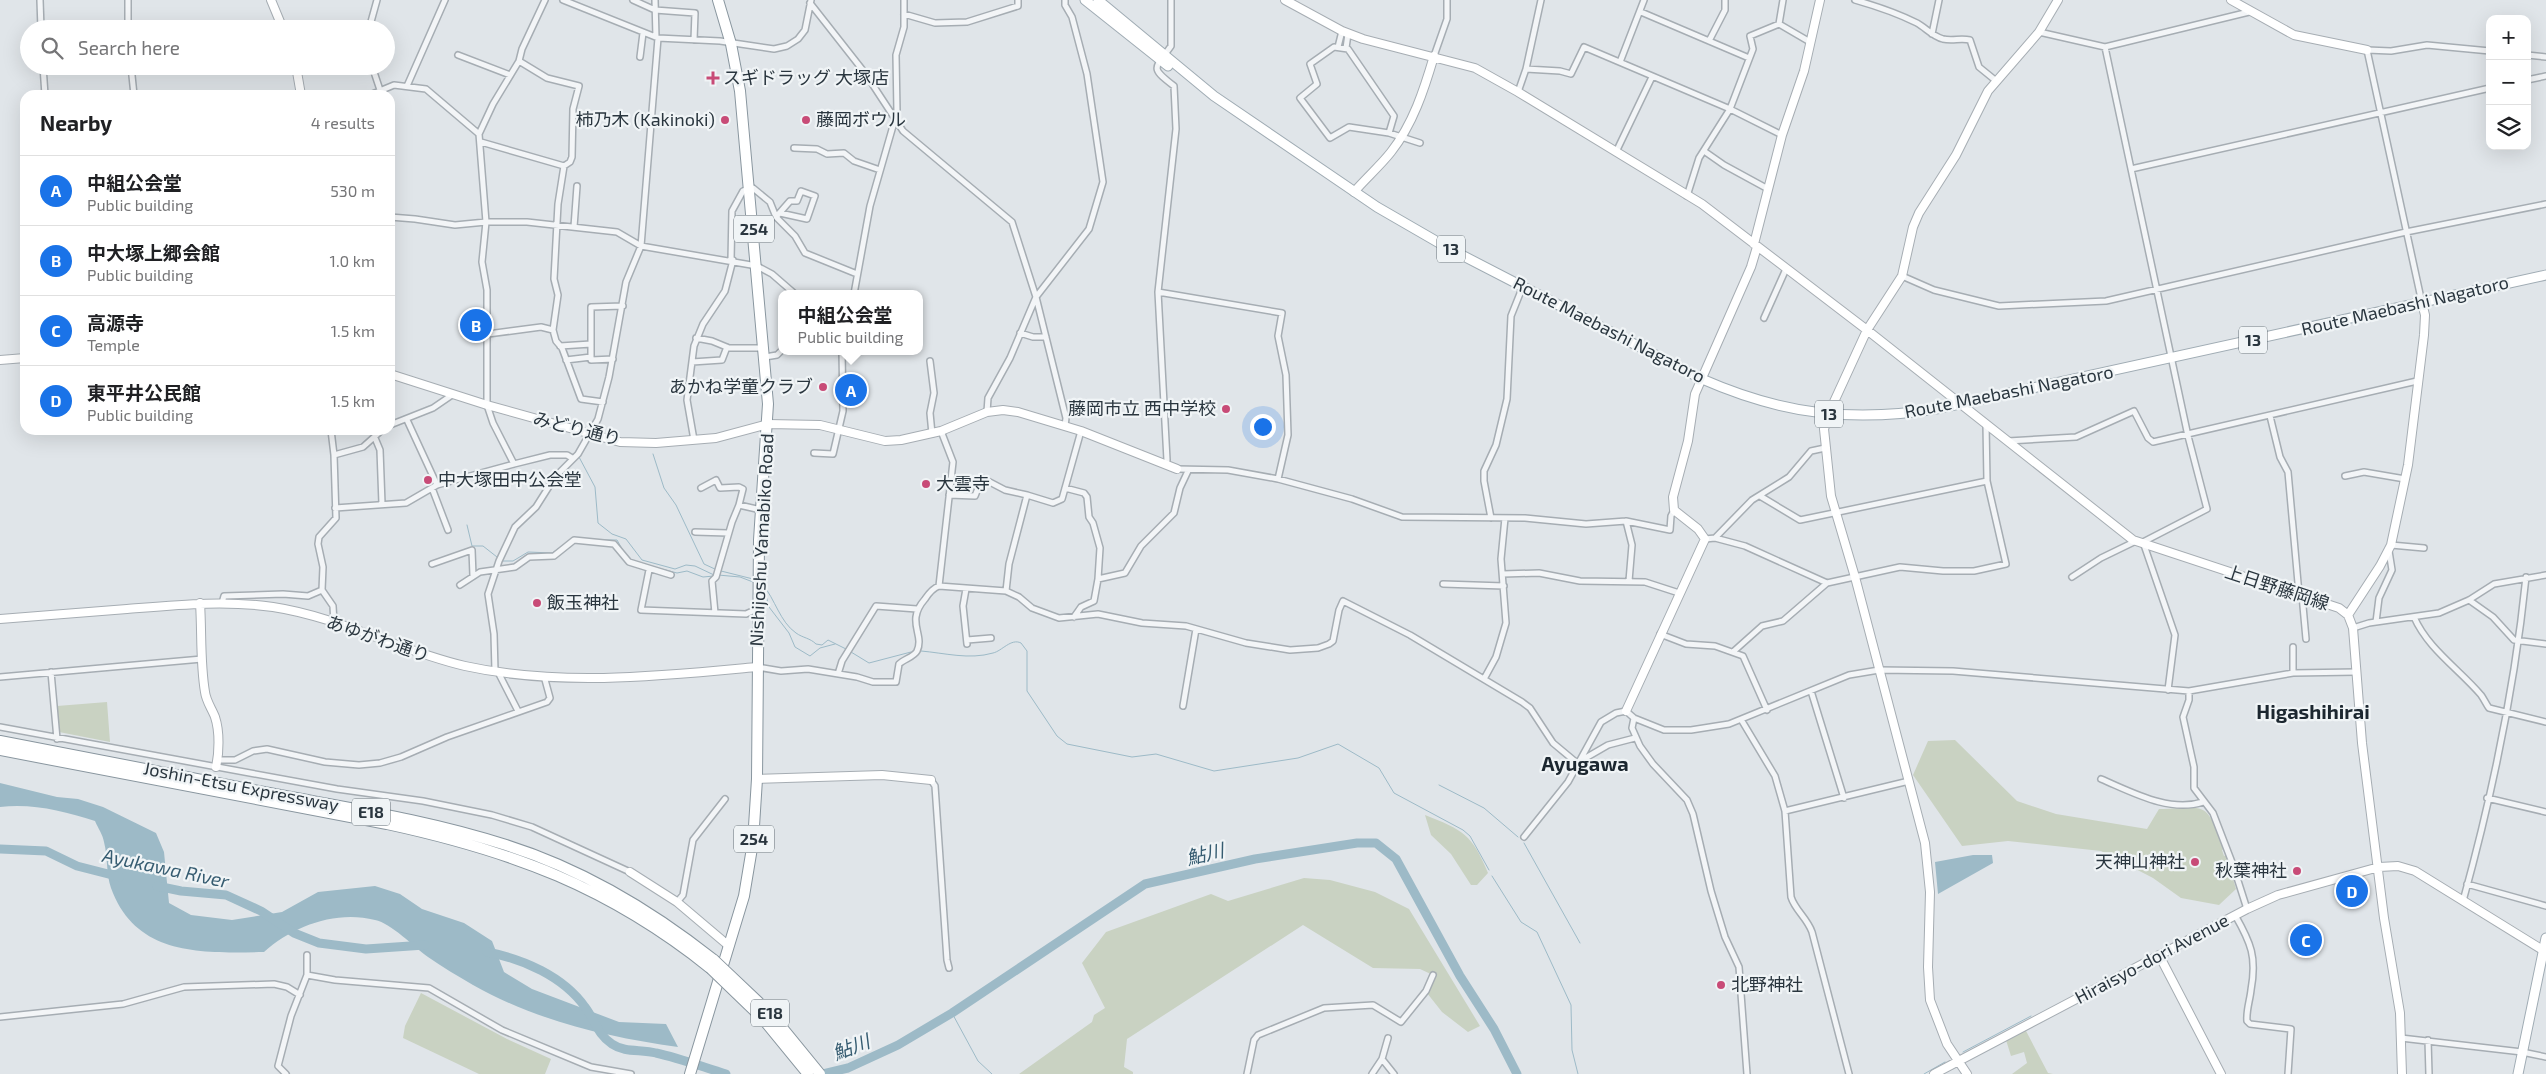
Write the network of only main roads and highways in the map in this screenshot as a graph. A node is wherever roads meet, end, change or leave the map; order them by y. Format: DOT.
graph roads {
  1 [pos="718,0"];
  2 [pos="1085,0"];
  3 [pos="1098,0"];
  4 [pos="1162,58"];
  5 [pos="2546,275"];
  6 [pos="0,741"];
  7 [pos="0,750"];
  8 [pos="2546,938"];
  9 [pos="2545,951"];
  10 [pos="712,964"];
  11 [pos="690,1074"];
  12 [pos="808,1074"];
  13 [pos="820,1074"];
  14 [pos="2518,1074"];
  1 -- 11 [label="highway, Nishijoshu Yamabiko Road / 254"];
  2 -- 4 [label="main road, Route Maebashi Nagatoro / 13"];
  3 -- 4 [label="main road, Route Maebashi Nagatoro / 13"];
  4 -- 5 [label="main road, Route Maebashi Nagatoro / 13"];
  6 -- 10 [label="highway, Joshin-Etsu Expressway / E18"];
  7 -- 10 [label="highway, Joshin-Etsu Expressway / E18"];
  8 -- 9 [label="main road"];
  9 -- 14 [label="main road"];
  10 -- 12 [label="highway, Joshin-Etsu Expressway / E18, bridge"];
  10 -- 13 [label="highway, Joshin-Etsu Expressway / E18, bridge"];
}
